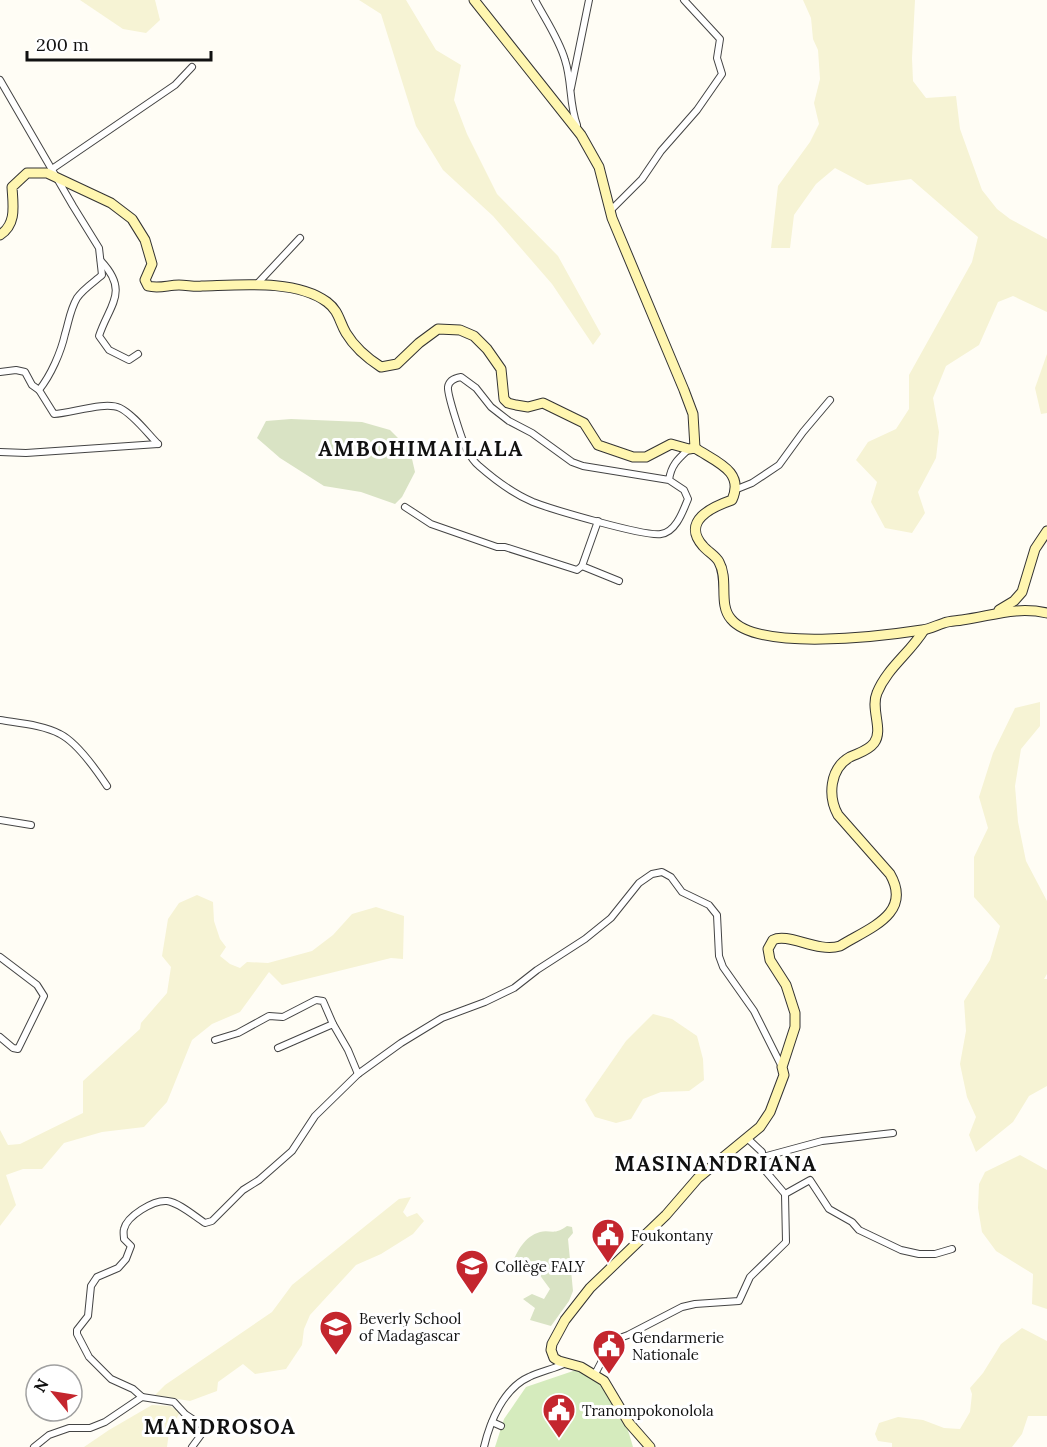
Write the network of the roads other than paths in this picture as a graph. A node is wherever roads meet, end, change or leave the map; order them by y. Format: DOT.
graph roads {
  1 [pos="475,0"];
  2 [pos="534,0"];
  3 [pos="589,0"];
  4 [pos="684,0"];
  5 [pos="192,67"];
  6 [pos="0,80"];
  7 [pos="571,92"];
  8 [pos="581,135"];
  9 [pos="54,173"];
  10 [pos="610,211"];
  11 [pos="0,235"];
  12 [pos="300,238"];
  13 [pos="100,261"];
  14 [pos="257,285"];
  15 [pos="138,354"];
  16 [pos="0,372"];
  17 [pos="39,390"];
  18 [pos="830,400"];
  19 [pos="692,449"];
  20 [pos="0,453"];
  21 [pos="669,480"];
  22 [pos="737,489"];
  23 [pos="405,507"];
  24 [pos="598,521"];
  25 [pos="1047,531"];
  26 [pos="582,566"];
  27 [pos="619,580"];
  28 [pos="995,613"];
  29 [pos="1047,614"];
  30 [pos="924,630"];
  31 [pos="0,720"];
  32 [pos="107,786"];
  33 [pos="0,820"];
  34 [pos="31,825"];
  35 [pos="0,957"];
  36 [pos="333,1024"];
  37 [pos="0,1037"];
  38 [pos="215,1040"];
  39 [pos="278,1048"];
  40 [pos="782,1066"];
  41 [pos="357,1074"];
  42 [pos="893,1133"];
  43 [pos="747,1138"];
  44 [pos="763,1157"];
  45 [pos="785,1194"];
  46 [pos="952,1249"];
  47 [pos="566,1363"];
  48 [pos="595,1374"];
  49 [pos="142,1397"];
  50 [pos="492,1422"];
  51 [pos="501,1426"];
  52 [pos="34,1447"];
  53 [pos="192,1447"];
  54 [pos="484,1447"];
  55 [pos="650,1447"];
  1 -- 8 [label="street"];
  2 -- 7 [label="street"];
  3 -- 7 [label="street"];
  4 -- 10 [label="street"];
  5 -- 9 [label="street"];
  6 -- 9 [label="street"];
  7 -- 8 [label="street"];
  8 -- 10 [label="street"];
  9 -- 11 [label="street"];
  9 -- 13 [label="street"];
  9 -- 14 [label="street"];
  10 -- 19 [label="street"];
  12 -- 14 [label="street"];
  13 -- 15 [label="street"];
  13 -- 17 [label="street"];
  14 -- 19 [label="street"];
  16 -- 17 [label="street"];
  17 -- 20 [label="street"];
  18 -- 22 [label="street"];
  19 -- 21 [label="street"];
  19 -- 22 [label="street"];
  21 -- 24 [label="street"];
  21 -- 24 [label="street"];
  22 -- 30 [label="street"];
  23 -- 26 [label="street"];
  24 -- 26 [label="street"];
  25 -- 28 [label="street"];
  26 -- 27 [label="street"];
  28 -- 29 [label="street"];
  28 -- 30 [label="street"];
  30 -- 40 [label="street"];
  31 -- 32 [label="street"];
  33 -- 34 [label="street"];
  35 -- 37 [label="street"];
  36 -- 38 [label="street"];
  36 -- 39 [label="street"];
  36 -- 41 [label="street"];
  40 -- 41 [label="street"];
  40 -- 43 [label="street"];
  41 -- 49 [label="street"];
  42 -- 44 [label="street"];
  43 -- 44 [label="street"];
  43 -- 47 [label="street"];
  44 -- 45 [label="street"];
  45 -- 46 [label="street"];
  45 -- 48 [label="street"];
  47 -- 48 [label="street"];
  47 -- 50 [label="street"];
  48 -- 55 [label="street"];
  49 -- 52 [label="street"];
  49 -- 53 [label="street"];
  50 -- 51 [label="street"];
  50 -- 54 [label="street"];
}
